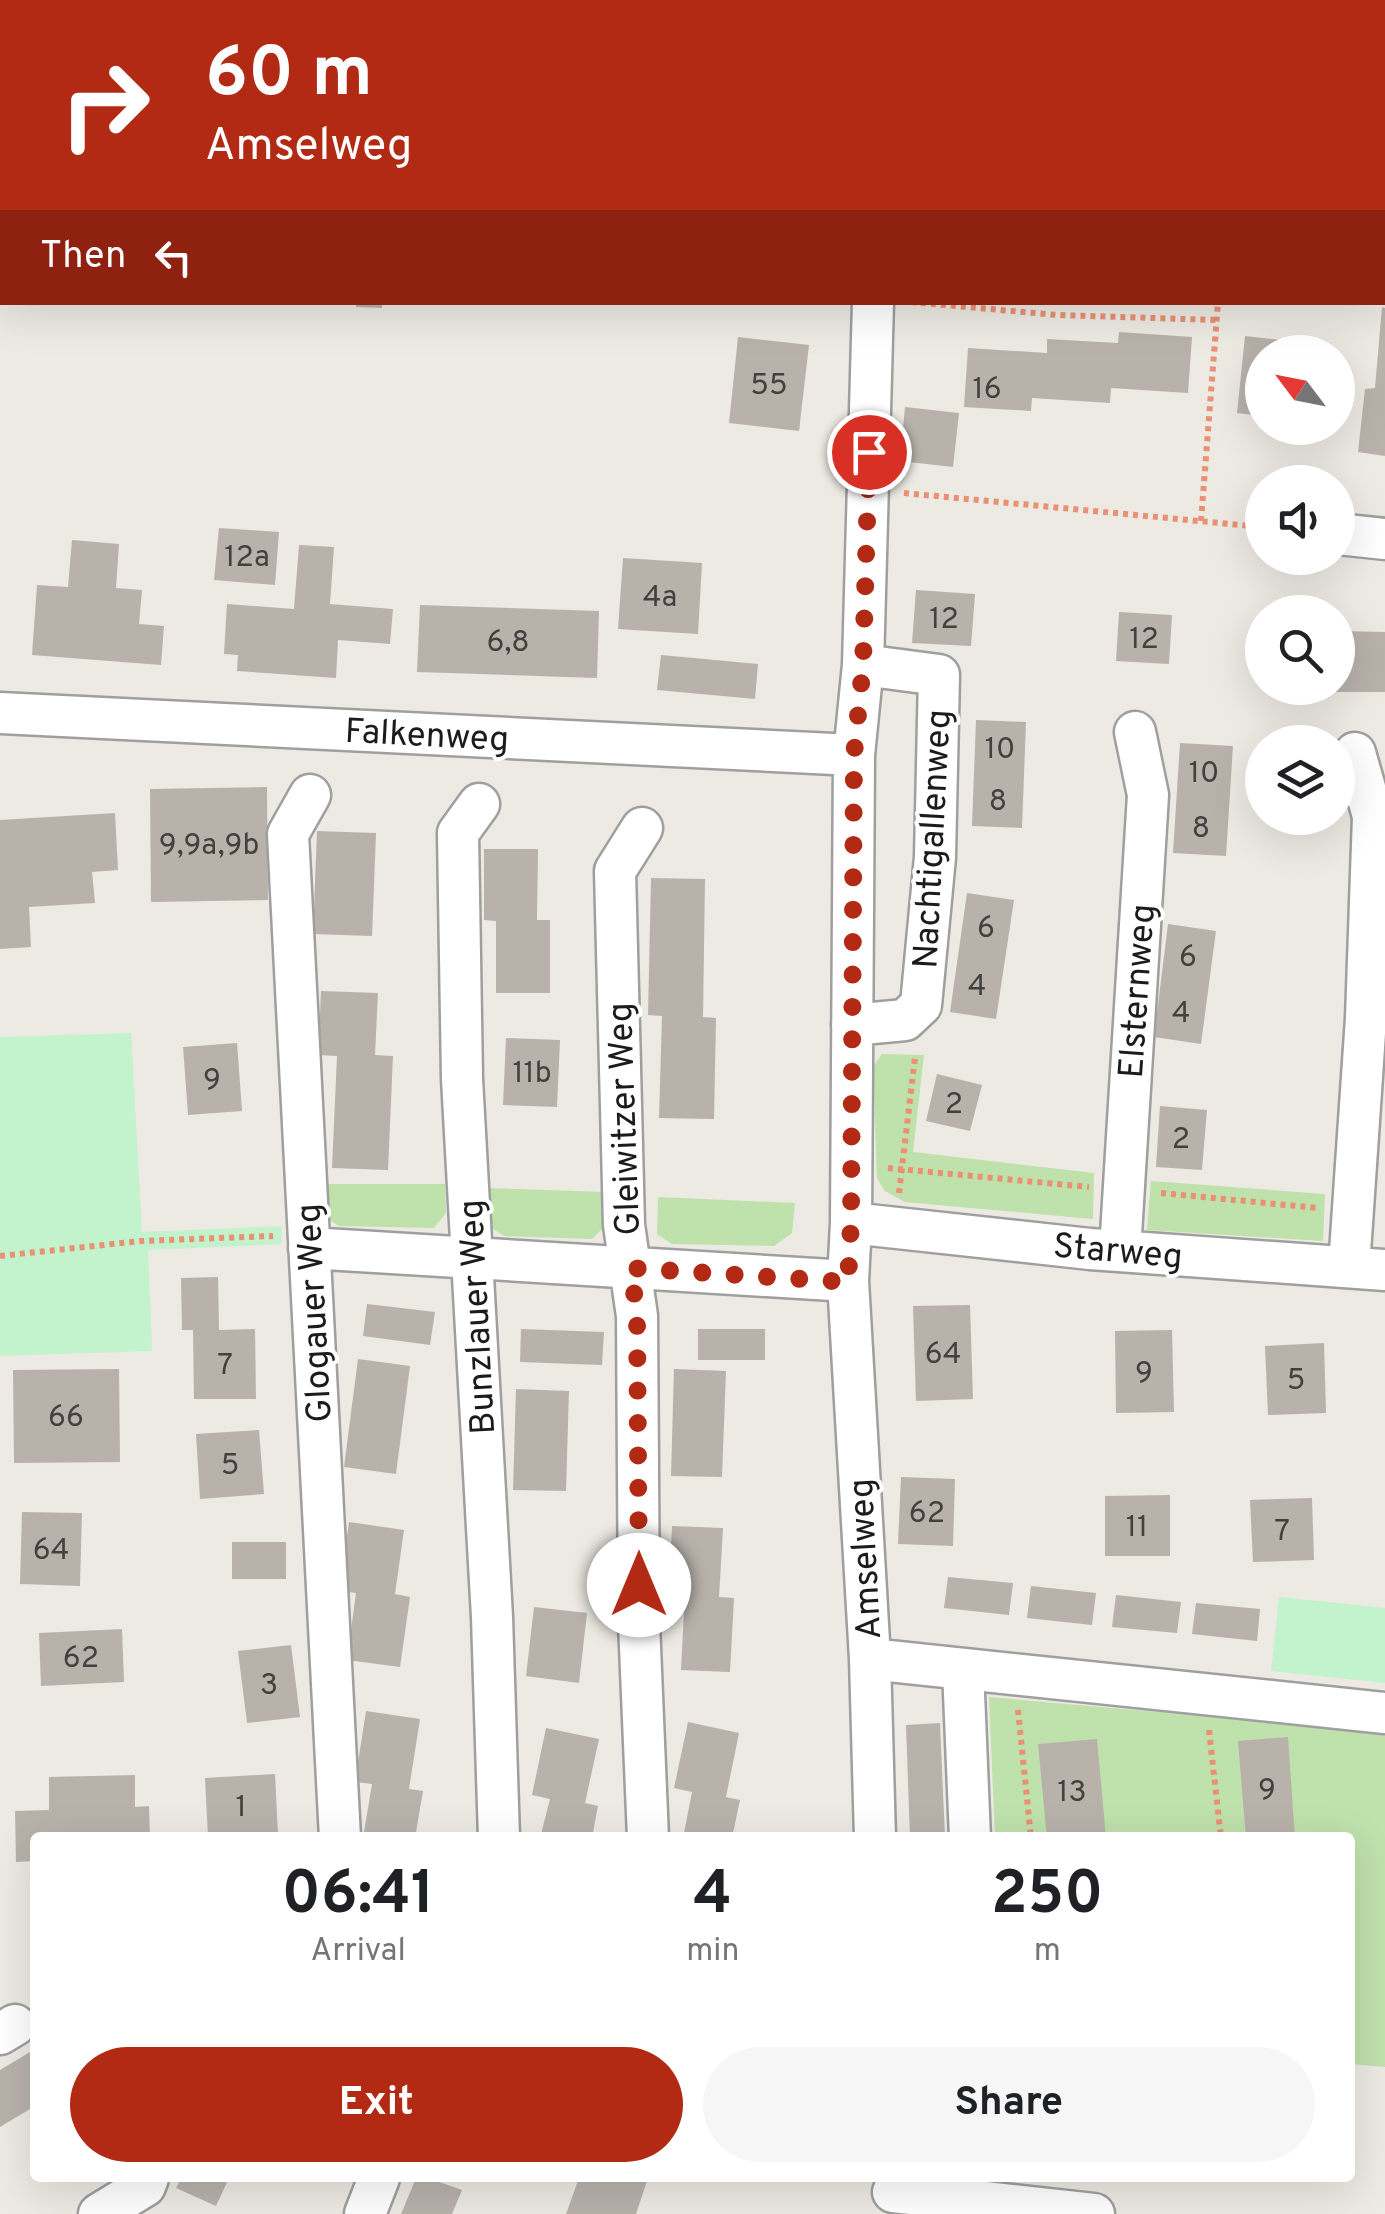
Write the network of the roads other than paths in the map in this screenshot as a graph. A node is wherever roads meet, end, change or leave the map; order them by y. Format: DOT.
graph roads {
  1 [pos="873,305"];
  2 [pos="1355,536"];
  3 [pos="1385,539"];
  4 [pos="863,665"];
  5 [pos="0,713"];
  6 [pos="1135,732"];
  7 [pos="1355,753"];
  8 [pos="854,755"];
  9 [pos="310,796"];
  10 [pos="479,804"];
  11 [pos="642,828"];
  12 [pos="852,1025"];
  13 [pos="851,1223"];
  14 [pos="309,1248"];
  15 [pos="1120,1251"];
  16 [pos="474,1258"];
  17 [pos="631,1268"];
  18 [pos="1367,1268"];
  19 [pos="848,1282"];
  20 [pos="870,1660"];
  21 [pos="963,1669"];
  22 [pos="1385,1712"];
  23 [pos="340,1832"];
  24 [pos="499,1832"];
  25 [pos="648,1832"];
  26 [pos="875,1832"];
  27 [pos="970,1832"];
  28 [pos="146,2182"];
  29 [pos="377,2182"];
  30 [pos="893,2195"];
  31 [pos="99,2214"];
  32 [pos="365,2214"];
  33 [pos="1094,2214"];
  1 -- 4 [label="street, Amselweg"];
  2 -- 3 [label="street"];
  4 -- 8 [label="street, Amselweg"];
  4 -- 12 [label="street, Nachtigallenweg"];
  5 -- 8 [label="street, Falkenweg"];
  6 -- 15 [label="street, Elsternweg"];
  7 -- 18 [label="street"];
  8 -- 12 [label="street, Amselweg"];
  9 -- 14 [label="street, Glogauer Weg"];
  10 -- 16 [label="street, Bunzlauer Weg"];
  11 -- 17 [label="street, Gleiwitzer Weg"];
  12 -- 13 [label="street, Amselweg"];
  13 -- 15 [label="street, Starweg"];
  13 -- 19 [label="street, Amselweg"];
  14 -- 16 [label="street"];
  14 -- 23 [label="street, Glogauer Weg"];
  15 -- 18 [label="street, Starweg"];
  16 -- 17 [label="street"];
  16 -- 24 [label="street, Bunzlauer Weg"];
  17 -- 19 [label="street"];
  17 -- 25 [label="street, Gleiwitzer Weg"];
  19 -- 20 [label="street, Amselweg"];
  20 -- 21 [label="street"];
  20 -- 26 [label="street, Amselweg"];
  21 -- 22 [label="street"];
  21 -- 27 [label="street"];
  28 -- 31 [label="street"];
  29 -- 32 [label="street"];
  30 -- 33 [label="street"];
}
